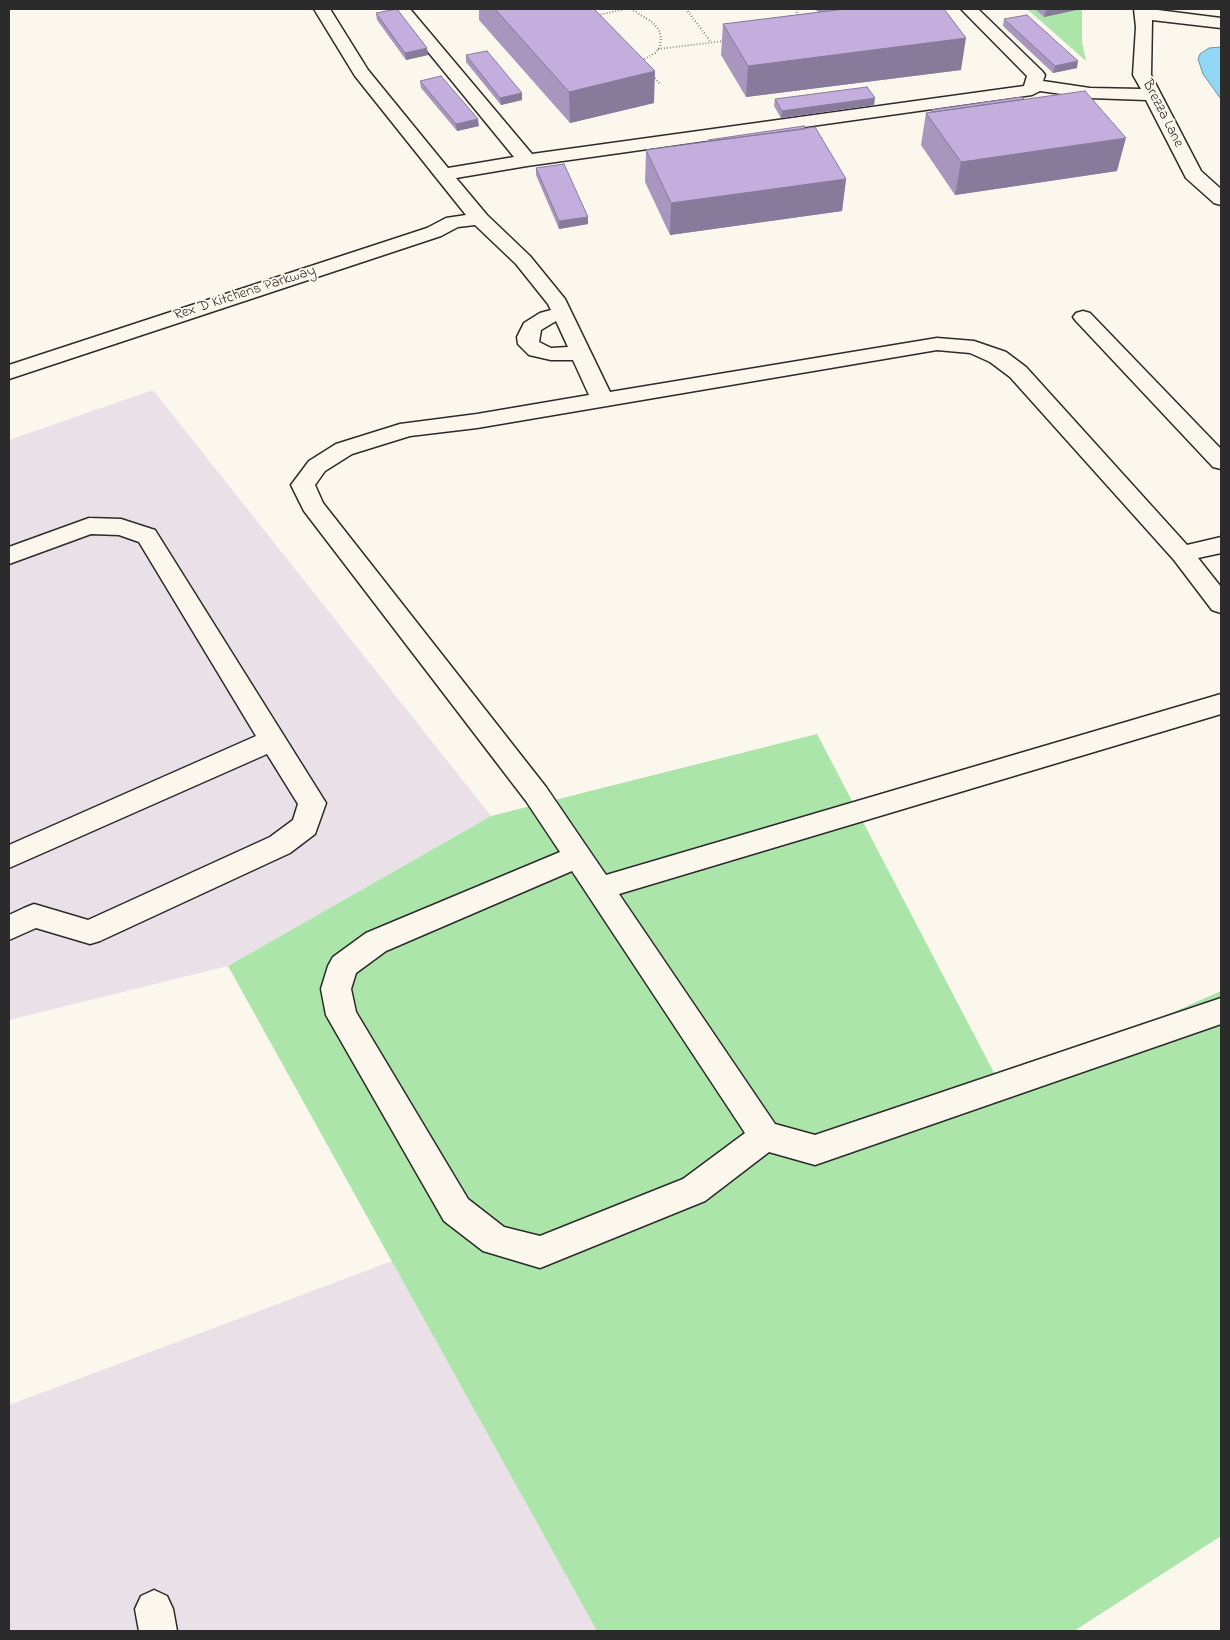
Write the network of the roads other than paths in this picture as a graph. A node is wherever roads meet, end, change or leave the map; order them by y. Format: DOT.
graph roads {
  1 [pos="322,9"];
  2 [pos="401,9"];
  3 [pos="969,9"];
  4 [pos="1143,12"];
  5 [pos="1221,24"];
  6 [pos="1033,85"];
  7 [pos="1152,95"];
  8 [pos="527,160"];
  9 [pos="444,174"];
  10 [pos="1221,199"];
  11 [pos="480,218"];
  12 [pos="562,313"];
  13 [pos="1083,317"];
  14 [pos="580,353"];
  15 [pos="9,372"];
  16 [pos="602,399"];
  17 [pos="1221,462"];
  18 [pos="1221,545"];
  19 [pos="1182,554"];
  20 [pos="9,556"];
  21 [pos="1221,604"];
  22 [pos="1221,704"];
  23 [pos="272,740"];
  24 [pos="579,856"];
  25 [pos="9,857"];
  26 [pos="600,888"];
  27 [pos="9,928"];
  28 [pos="1221,1011"];
  29 [pos="765,1136"];
  1 -- 9 [label="street"];
  2 -- 8 [label="street"];
  3 -- 6 [label="street"];
  4 -- 5 [label="street"];
  4 -- 7 [label="street, Brezza Lane"];
  6 -- 7 [label="street"];
  6 -- 8 [label="street"];
  7 -- 10 [label="street, Brezza Lane"];
  8 -- 9 [label="street"];
  9 -- 11 [label="street"];
  11 -- 12 [label="street"];
  11 -- 15 [label="street, Rex D Kitchens Parkway"];
  12 -- 14 [label="street"];
  12 -- 14 [label="street"];
  13 -- 17 [label="street"];
  14 -- 16 [label="street"];
  16 -- 19 [label="street"];
  16 -- 24 [label="street"];
  18 -- 19 [label="street"];
  19 -- 21 [label="street"];
  20 -- 23 [label="street"];
  22 -- 26 [label="street"];
  23 -- 25 [label="street"];
  23 -- 27 [label="street"];
  24 -- 26 [label="street"];
  24 -- 29 [label="street"];
  26 -- 29 [label="street"];
  28 -- 29 [label="street"];
}
